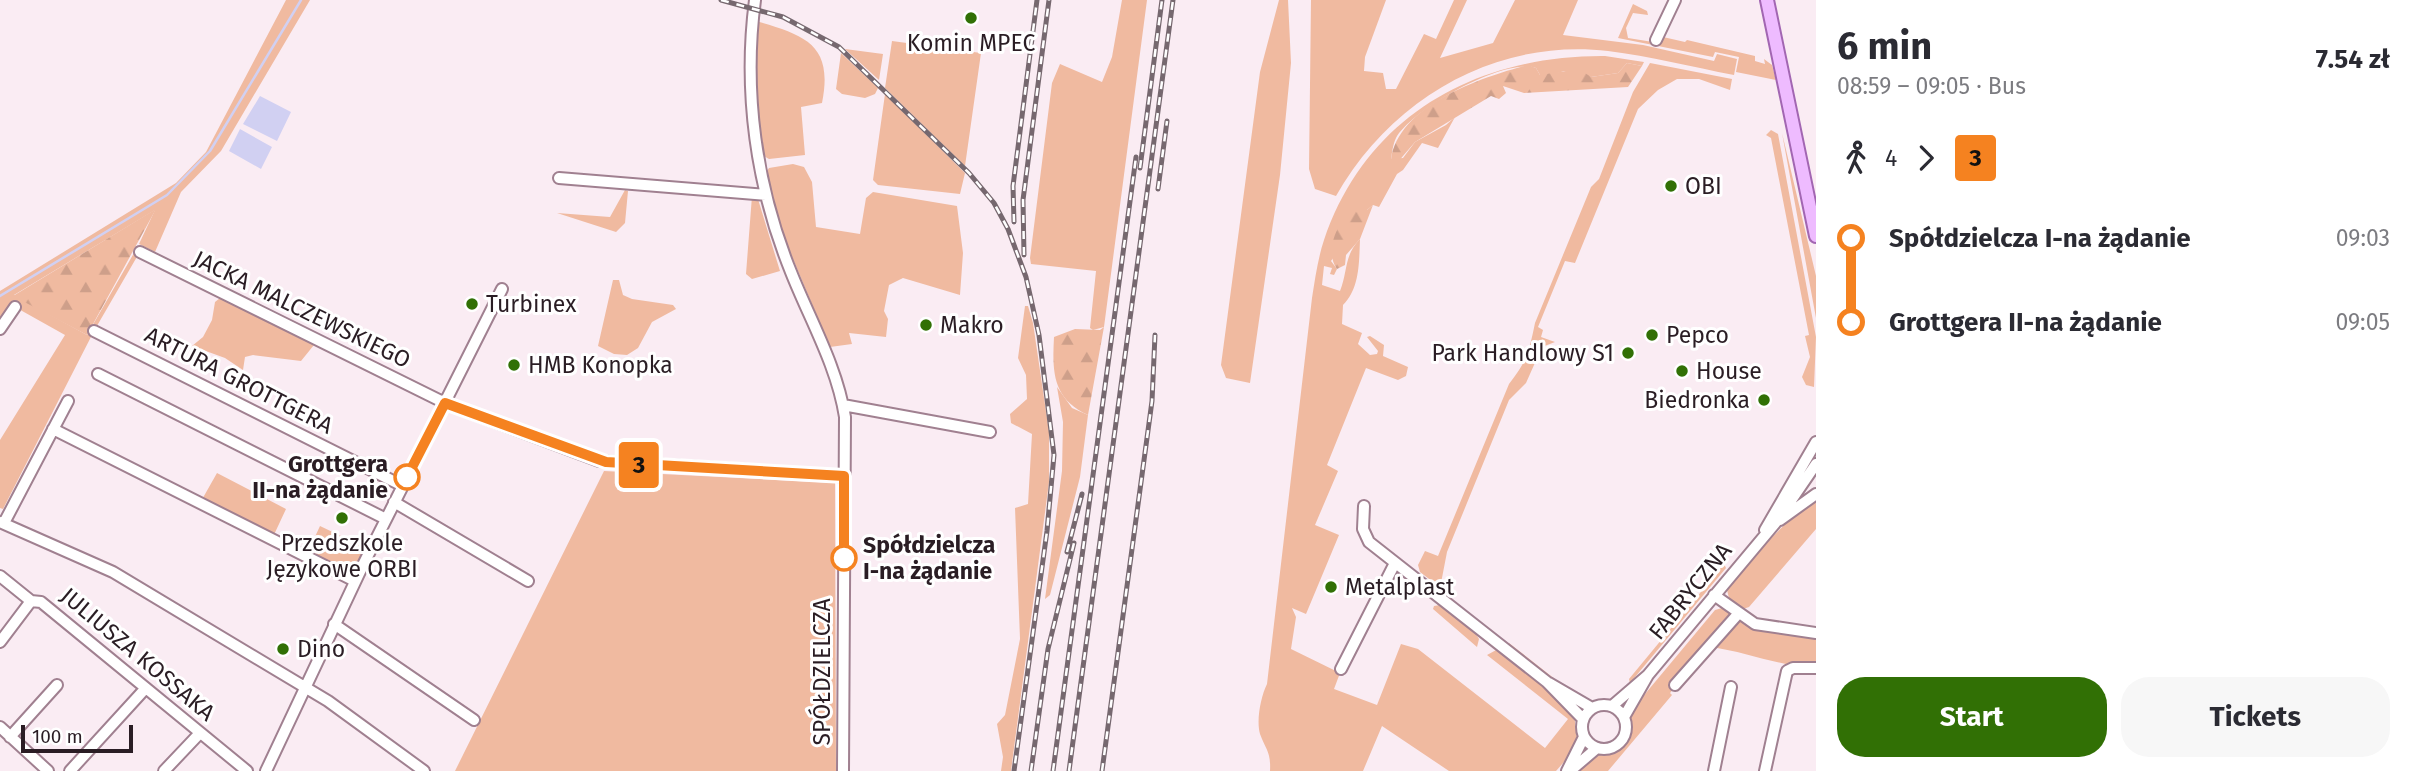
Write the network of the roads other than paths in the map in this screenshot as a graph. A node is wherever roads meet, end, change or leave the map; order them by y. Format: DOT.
graph roads {
  1 [pos="755,0"];
  2 [pos="1675,0"];
  3 [pos="1767,0"];
  4 [pos="1656,40"];
  5 [pos="559,178"];
  6 [pos="766,195"];
  7 [pos="1816,236"];
  8 [pos="140,252"];
  9 [pos="502,289"];
  10 [pos="15,307"];
  11 [pos="0,329"];
  12 [pos="94,331"];
  13 [pos="98,374"];
  14 [pos="68,401"];
  15 [pos="445,403"];
  16 [pos="843,405"];
  17 [pos="53,429"];
  18 [pos="990,432"];
  19 [pos="1816,442"];
  20 [pos="1816,464"];
  21 [pos="844,476"];
  22 [pos="403,486"];
  23 [pos="1816,494"];
  24 [pos="394,502"];
  25 [pos="1364,506"];
  26 [pos="386,519"];
  27 [pos="1777,521"];
  28 [pos="2,523"];
  29 [pos="1764,534"];
  30 [pos="1395,562"];
  31 [pos="0,576"];
  32 [pos="355,581"];
  33 [pos="528,581"];
  34 [pos="1714,595"];
  35 [pos="31,601"];
  36 [pos="1738,614"];
  37 [pos="334,624"];
  38 [pos="1816,633"];
  39 [pos="0,642"];
  40 [pos="1816,668"];
  41 [pos="1341,669"];
  42 [pos="1648,675"];
  43 [pos="1547,682"];
  44 [pos="57,685"];
  45 [pos="1675,685"];
  46 [pos="305,687"];
  47 [pos="1731,687"];
  48 [pos="145,690"];
  49 [pos="1612,706"];
  50 [pos="1592,708"];
  51 [pos="1624,717"];
  52 [pos="1583,719"];
  53 [pos="474,720"];
  54 [pos="0,727"];
  55 [pos="200,733"];
  56 [pos="10,737"];
  57 [pos="1584,737"];
  58 [pos="1597,748"];
  59 [pos="48,771"];
  60 [pos="70,771"];
  61 [pos="164,771"];
  62 [pos="247,771"];
  63 [pos="266,771"];
  64 [pos="425,771"];
  65 [pos="843,771"];
  66 [pos="1569,771"];
  67 [pos="1714,771"];
  68 [pos="1765,771"];
  1 -- 6 [label="street, SPÓŁDZIELCZA"];
  2 -- 4 [label="street"];
  3 -- 7 [label="main road"];
  5 -- 6 [label="street"];
  6 -- 16 [label="street, SPÓŁDZIELCZA"];
  8 -- 15 [label="street, JACKA MALCZEWSKIEGO"];
  9 -- 15 [label="street"];
  10 -- 11 [label="street"];
  12 -- 22 [label="street, ARTURA GROTTGERA"];
  13 -- 26 [label="street"];
  14 -- 17 [label="street"];
  15 -- 21 [label="street, JACKA MALCZEWSKIEGO"];
  15 -- 22 [label="street"];
  16 -- 18 [label="street"];
  16 -- 21 [label="street, SPÓŁDZIELCZA"];
  17 -- 28 [label="street"];
  17 -- 32 [label="street"];
  19 -- 29 [label="street, FABRYCZNA"];
  20 -- 27 [label="street, FABRYCZNA"];
  21 -- 65 [label="street, SPÓŁDZIELCZA"];
  22 -- 24 [label="street"];
  23 -- 27 [label="street"];
  24 -- 26 [label="street"];
  24 -- 33 [label="street"];
  25 -- 30 [label="street"];
  26 -- 32 [label="street"];
  27 -- 29 [label="street, FABRYCZNA"];
  28 -- 46 [label="street"];
  29 -- 34 [label="street, FABRYCZNA"];
  30 -- 41 [label="street"];
  30 -- 43 [label="street"];
  31 -- 35 [label="street, JULIUSZA KOSSAKA"];
  32 -- 37 [label="street"];
  34 -- 36 [label="street"];
  34 -- 42 [label="street, FABRYCZNA"];
  35 -- 39 [label="street"];
  35 -- 48 [label="street, JULIUSZA KOSSAKA"];
  36 -- 38 [label="street"];
  36 -- 45 [label="street"];
  37 -- 46 [label="street"];
  37 -- 53 [label="street"];
  40 -- 68 [label="street"];
  42 -- 49 [label="street, FABRYCZNA"];
  42 -- 51 [label="street, FABRYCZNA"];
  43 -- 50 [label="street"];
  43 -- 52 [label="street"];
  44 -- 56 [label="street"];
  46 -- 63 [label="street"];
  46 -- 64 [label="street"];
  47 -- 67 [label="street"];
  48 -- 55 [label="street, JULIUSZA KOSSAKA"];
  48 -- 60 [label="street"];
  49 -- 50 [label="street"];
  49 -- 51 [label="street"];
  50 -- 52 [label="street"];
  51 -- 58 [label="street"];
  52 -- 57 [label="street"];
  54 -- 56 [label="street"];
  55 -- 61 [label="street"];
  55 -- 62 [label="street, JULIUSZA KOSSAKA"];
  56 -- 59 [label="street"];
  57 -- 58 [label="street"];
  57 -- 66 [label="street"];
  58 -- 66 [label="street"];
}
